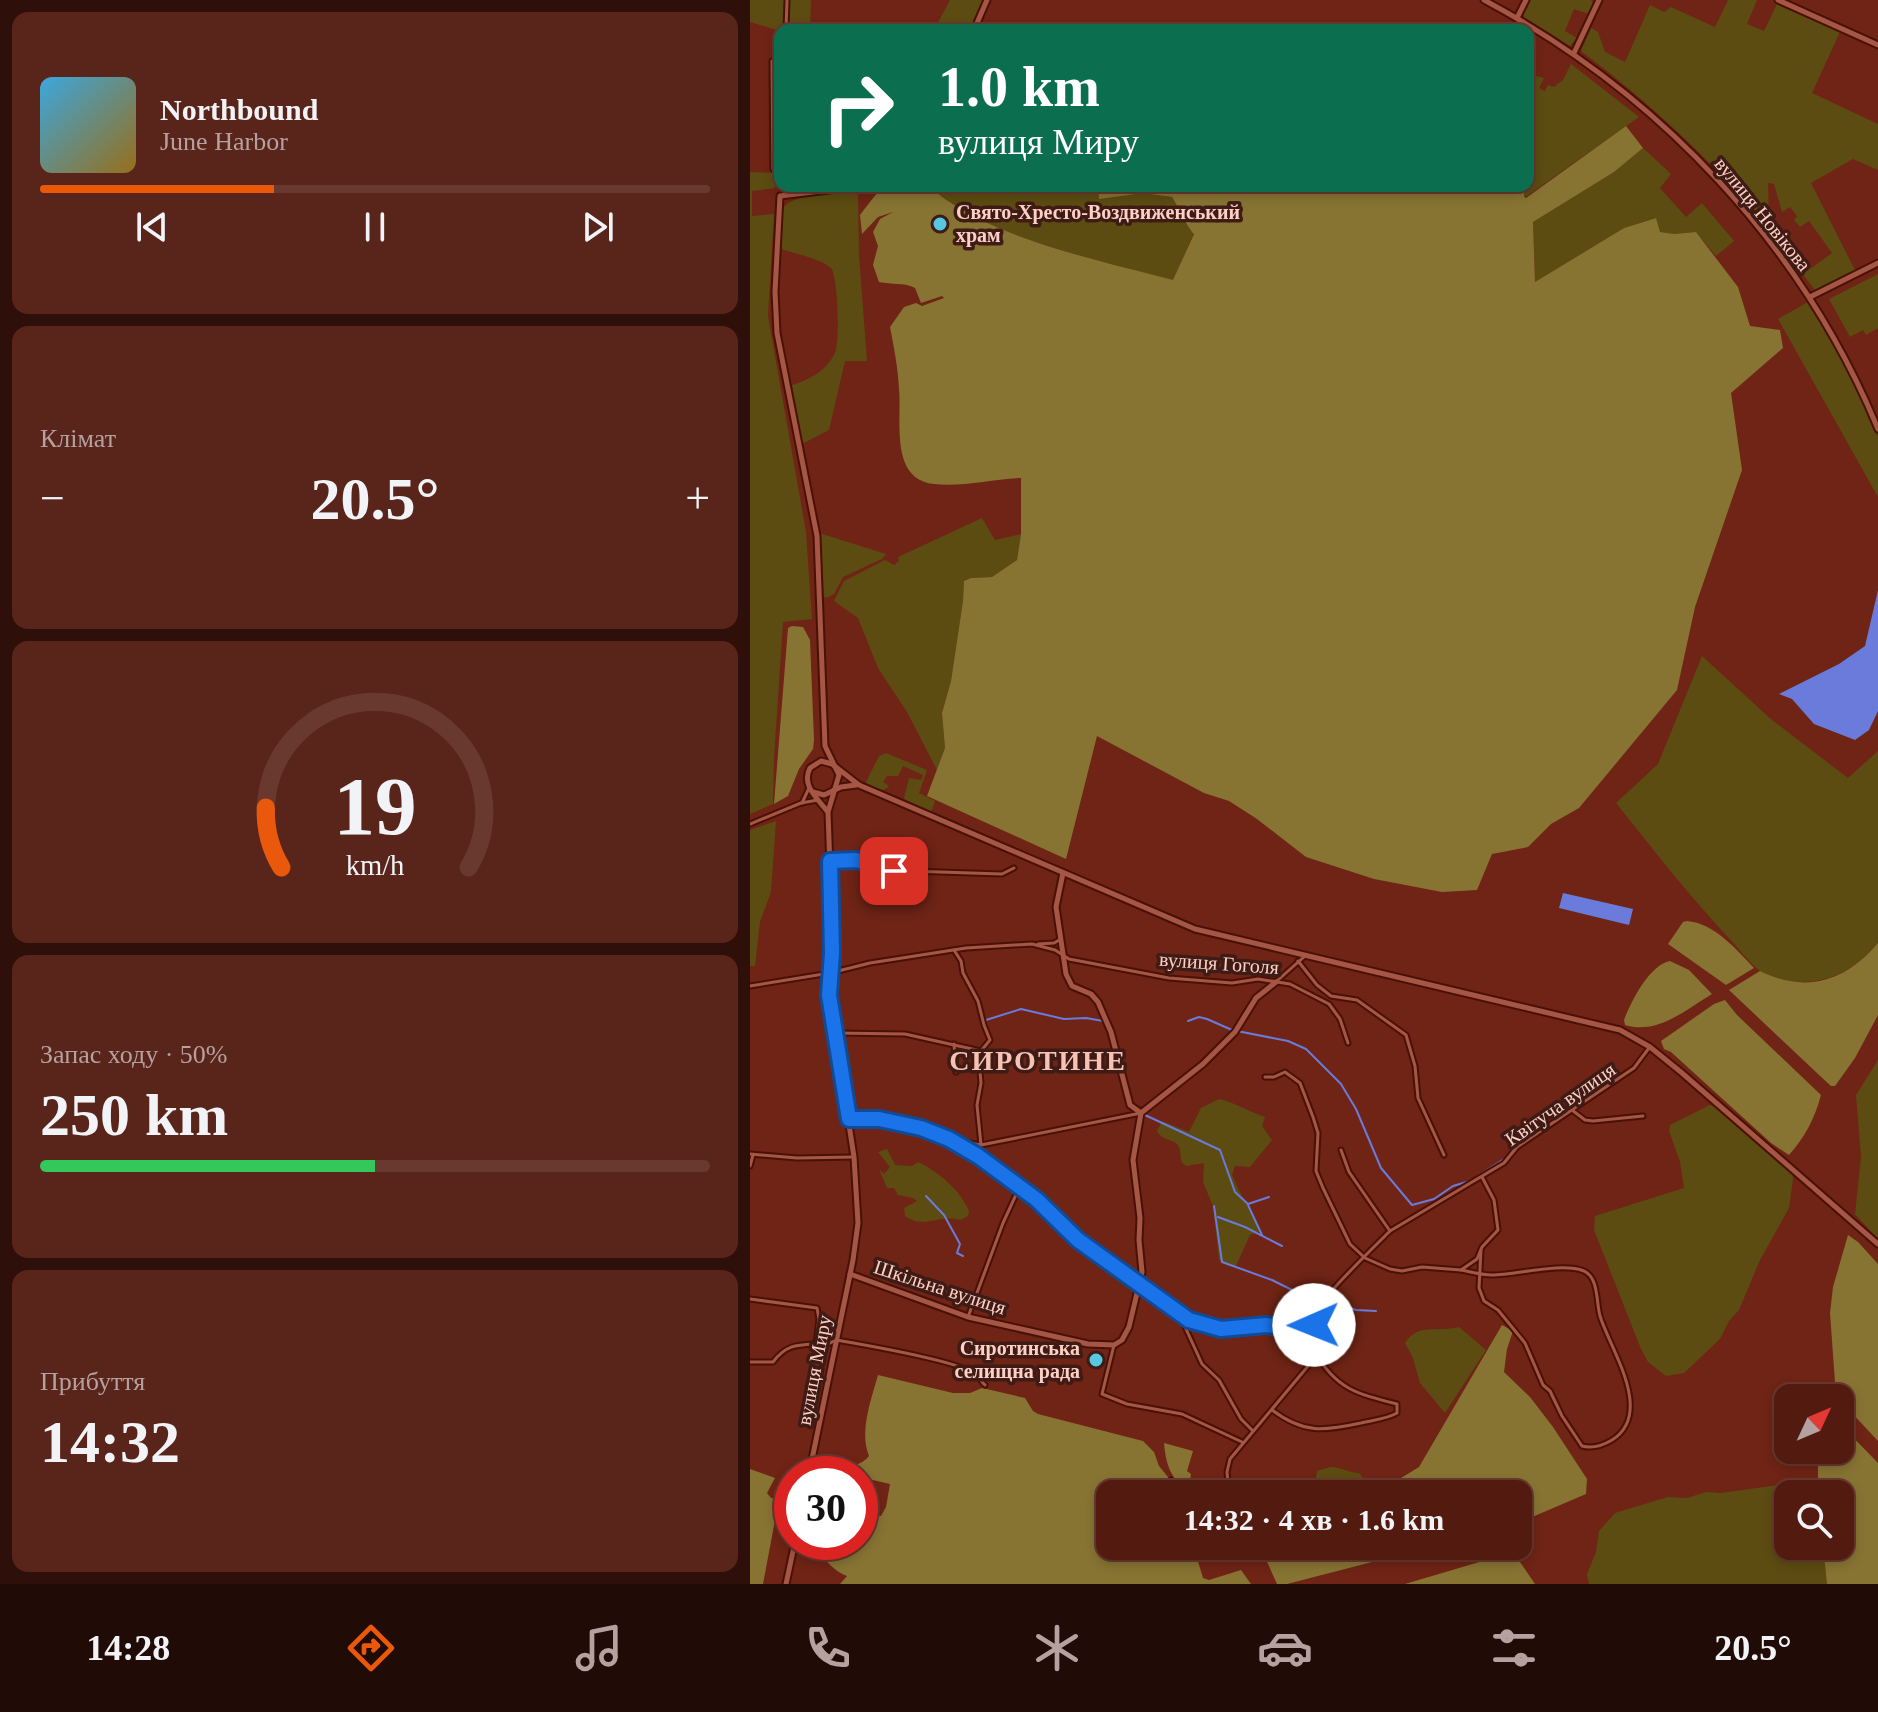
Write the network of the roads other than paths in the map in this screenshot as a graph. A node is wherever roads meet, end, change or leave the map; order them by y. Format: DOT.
graph roads {
  1 [pos="787,0"];
  2 [pos="987,0"];
  3 [pos="1484,0"];
  4 [pos="1526,0"];
  5 [pos="1597,0"];
  6 [pos="1778,0"];
  7 [pos="1517,18"];
  8 [pos="786,24"];
  9 [pos="977,24"];
  10 [pos="1528,24"];
  11 [pos="1534,28"];
  12 [pos="1878,45"];
  13 [pos="1576,54"];
  14 [pos="772,61"];
  15 [pos="774,169"];
  16 [pos="780,192"];
  17 [pos="812,192"];
  18 [pos="780,196"];
  19 [pos="1878,263"];
  20 [pos="1810,297"];
  21 [pos="1878,429"];
  22 [pos="825,746"];
  23 [pos="817,762"];
  24 [pos="836,767"];
  25 [pos="859,785"];
  26 [pos="811,790"];
  27 [pos="831,793"];
  28 [pos="818,800"];
  29 [pos="801,803"];
  30 [pos="828,812"];
  31 [pos="750,824"];
  32 [pos="830,861"];
  33 [pos="1014,868"];
  34 [pos="1063,873"];
  35 [pos="1061,939"];
  36 [pos="1032,944"];
  37 [pos="966,948"];
  38 [pos="954,950"];
  39 [pos="1062,953"];
  40 [pos="1305,956"];
  41 [pos="961,961"];
  42 [pos="1298,961"];
  43 [pos="830,973"];
  44 [pos="1276,982"];
  45 [pos="750,986"];
  46 [pos="834,1033"];
  47 [pos="1348,1043"];
  48 [pos="954,1044"];
  49 [pos="1650,1047"];
  50 [pos="981,1051"];
  51 [pos="956,1072"];
  52 [pos="1265,1077"];
  53 [pos="1572,1110"];
  54 [pos="1141,1113"];
  55 [pos="1643,1116"];
  56 [pos="849,1119"];
  57 [pos="949,1139"];
  58 [pos="981,1145"];
  59 [pos="1341,1150"];
  60 [pos="752,1154"];
  61 [pos="1444,1155"];
  62 [pos="854,1157"];
  63 [pos="750,1166"];
  64 [pos="1482,1177"];
  65 [pos="1020,1186"];
  66 [pos="1390,1231"];
  67 [pos="1878,1244"];
  68 [pos="1481,1250"];
  69 [pos="1365,1258"];
  70 [pos="1461,1270"];
  71 [pos="850,1274"];
  72 [pos="1481,1274"];
  73 [pos="1140,1284"];
  74 [pos="750,1299"];
  75 [pos="1180,1315"];
  76 [pos="968,1317"];
  77 [pos="1314,1325"];
  78 [pos="836,1340"];
  79 [pos="816,1344"];
  80 [pos="1114,1345"];
  81 [pos="1314,1350"];
  82 [pos="750,1362"];
  83 [pos="985,1385"];
  84 [pos="1272,1410"];
  85 [pos="1253,1431"];
  86 [pos="1243,1442"];
  87 [pos="812,1456"];
  88 [pos="1229,1480"];
  89 [pos="791,1560"];
  90 [pos="786,1584"];
  1 -- 8 [label="street"];
  2 -- 9 [label="street"];
  3 -- 7 [label="street"];
  4 -- 7 [label="street"];
  5 -- 13 [label="street"];
  6 -- 12 [label="street"];
  7 -- 10 [label="street, вулиця Новікова"];
  11 -- 13 [label="street, вулиця Новікова"];
  13 -- 20 [label="street, вулиця Новікова"];
  14 -- 15 [label="street"];
  16 -- 18 [label="street"];
  17 -- 18 [label="street"];
  18 -- 22 [label="street"];
  19 -- 20 [label="street"];
  20 -- 21 [label="street, вулиця Новікова"];
  22 -- 23 [label="street"];
  22 -- 24 [label="street"];
  23 -- 24 [label="street"];
  23 -- 26 [label="street"];
  24 -- 25 [label="street"];
  24 -- 27 [label="street"];
  25 -- 27 [label="street"];
  25 -- 34 [label="street"];
  26 -- 27 [label="street"];
  26 -- 28 [label="street"];
  26 -- 29 [label="street"];
  27 -- 28 [label="street"];
  27 -- 30 [label="street"];
  28 -- 29 [label="street"];
  28 -- 30 [label="street"];
  29 -- 31 [label="street"];
  30 -- 32 [label="street"];
  32 -- 33 [label="street"];
  32 -- 43 [label="street"];
  34 -- 35 [label="street"];
  34 -- 40 [label="street"];
  35 -- 36 [label="street"];
  35 -- 39 [label="street"];
  36 -- 37 [label="street, вулиця Гоголя"];
  36 -- 39 [label="street, вулиця Гоголя"];
  37 -- 38 [label="street, вулиця Гоголя"];
  37 -- 41 [label="street"];
  38 -- 41 [label="street"];
  38 -- 43 [label="street, вулиця Гоголя"];
  39 -- 44 [label="street, вулиця Гоголя"];
  39 -- 54 [label="street"];
  40 -- 42 [label="street"];
  40 -- 49 [label="street"];
  41 -- 50 [label="street"];
  42 -- 44 [label="street"];
  42 -- 61 [label="street"];
  43 -- 45 [label="street, вулиця Гоголя"];
  43 -- 46 [label="street"];
  44 -- 47 [label="street, вулиця Гоголя"];
  44 -- 54 [label="street"];
  46 -- 48 [label="street"];
  46 -- 56 [label="street"];
  48 -- 50 [label="street"];
  48 -- 51 [label="street"];
  49 -- 53 [label="street, Квітуча вулиця"];
  49 -- 67 [label="street"];
  50 -- 58 [label="street"];
  52 -- 69 [label="street"];
  53 -- 55 [label="street"];
  53 -- 64 [label="street, Квітуча вулиця"];
  54 -- 58 [label="street"];
  54 -- 73 [label="street"];
  56 -- 57 [label="street"];
  56 -- 62 [label="street"];
  57 -- 58 [label="street"];
  57 -- 65 [label="street"];
  59 -- 66 [label="street"];
  60 -- 62 [label="street"];
  60 -- 63 [label="street"];
  62 -- 71 [label="street, вулиця Миру"];
  64 -- 66 [label="street, Квітуча вулиця"];
  64 -- 68 [label="street"];
  65 -- 73 [label="street"];
  65 -- 76 [label="street"];
  66 -- 69 [label="street, Квітуча вулиця"];
  68 -- 70 [label="street"];
  68 -- 72 [label="street"];
  69 -- 70 [label="street"];
  69 -- 77 [label="street, Квітуча вулиця"];
  70 -- 72 [label="street"];
  71 -- 76 [label="street, Шкільна вулиця"];
  71 -- 78 [label="street, вулиця Миру"];
  72 -- 72 [label="street"];
  73 -- 75 [label="street"];
  73 -- 80 [label="street"];
  74 -- 79 [label="street"];
  75 -- 77 [label="street"];
  75 -- 85 [label="street"];
  76 -- 80 [label="street, Шкільна вулиця"];
  77 -- 81 [label="street"];
  78 -- 79 [label="street"];
  78 -- 83 [label="street"];
  78 -- 87 [label="street, вулиця Миру"];
  79 -- 82 [label="street"];
  80 -- 86 [label="street"];
  81 -- 84 [label="street"];
  81 -- 84 [label="street"];
  84 -- 85 [label="street"];
  85 -- 86 [label="street"];
  86 -- 88 [label="street"];
  89 -- 90 [label="street"];
}
